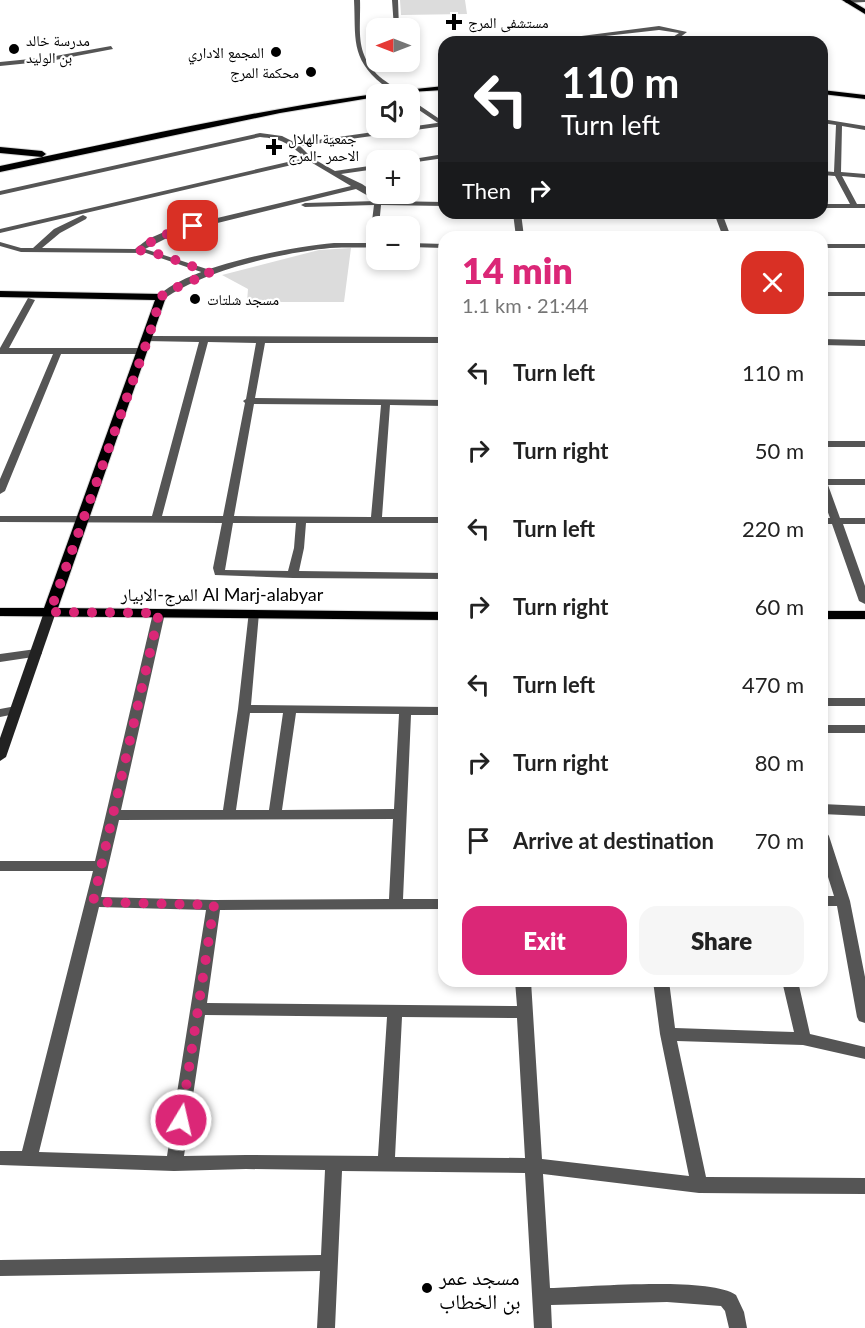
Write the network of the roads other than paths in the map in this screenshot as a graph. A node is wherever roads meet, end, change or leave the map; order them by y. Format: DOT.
graph roads {
  1 [pos="357,0"];
  2 [pos="395,0"];
  3 [pos="845,0"];
  4 [pos="865,0"];
  5 [pos="865,12"];
  6 [pos="396,18"];
  7 [pos="590,36"];
  8 [pos="678,36"];
  9 [pos="111,48"];
  10 [pos="0,63"];
  11 [pos="387,84"];
  12 [pos="438,88"];
  13 [pos="420,90"];
  14 [pos="828,93"];
  15 [pos="366,97"];
  16 [pos="865,97"];
  17 [pos="420,107"];
  18 [pos="438,120"];
  19 [pos="828,122"];
  20 [pos="838,123"];
  21 [pos="438,125"];
  22 [pos="865,128"];
  23 [pos="295,145"];
  24 [pos="105,147"];
  25 [pos="0,150"];
  26 [pos="57,154"];
  27 [pos="438,157"];
  28 [pos="310,159"];
  29 [pos="420,160"];
  30 [pos="366,168"];
  31 [pos="0,169"];
  32 [pos="336,173"];
  33 [pos="828,174"];
  34 [pos="837,174"];
  35 [pos="865,176"];
  36 [pos="359,186"];
  37 [pos="366,191"];
  38 [pos="0,193"];
  39 [pos="326,194"];
  40 [pos="335,203"];
  41 [pos="366,203"];
  42 [pos="420,204"];
  43 [pos="438,204"];
  44 [pos="828,206"];
  45 [pos="855,206"];
  46 [pos="865,206"];
  47 [pos="104,207"];
  48 [pos="270,207"];
  49 [pos="0,231"];
  50 [pos="0,244"];
  51 [pos="420,245"];
  52 [pos="366,246"];
  53 [pos="438,246"];
  54 [pos="828,246"];
  55 [pos="865,246"];
  56 [pos="35,250"];
  57 [pos="138,250"];
  58 [pos="210,273"];
  59 [pos="0,294"];
  60 [pos="828,294"];
  61 [pos="865,294"];
  62 [pos="161,299"];
  63 [pos="0,300"];
  64 [pos="31,300"];
  65 [pos="204,340"];
  66 [pos="261,340"];
  67 [pos="438,340"];
  68 [pos="828,342"];
  69 [pos="865,343"];
  70 [pos="146,345"];
  71 [pos="2,351"];
  72 [pos="58,351"];
  73 [pos="248,401"];
  74 [pos="386,403"];
  75 [pos="438,403"];
  76 [pos="828,444"];
  77 [pos="865,444"];
  78 [pos="828,482"];
  79 [pos="865,482"];
  80 [pos="0,491"];
  81 [pos="828,498"];
  82 [pos="0,519"];
  83 [pos="83,520"];
  84 [pos="156,520"];
  85 [pos="227,520"];
  86 [pos="301,520"];
  87 [pos="376,520"];
  88 [pos="438,520"];
  89 [pos="828,521"];
  90 [pos="837,521"];
  91 [pos="865,521"];
  92 [pos="292,574"];
  93 [pos="438,576"];
  94 [pos="865,601"];
  95 [pos="0,612"];
  96 [pos="50,612"];
  97 [pos="159,613"];
  98 [pos="253,613"];
  99 [pos="828,615"];
  100 [pos="865,615"];
  101 [pos="438,616"];
  102 [pos="36,653"];
  103 [pos="0,658"];
  104 [pos="828,702"];
  105 [pos="865,702"];
  106 [pos="244,709"];
  107 [pos="290,709"];
  108 [pos="16,710"];
  109 [pos="405,711"];
  110 [pos="438,711"];
  111 [pos="0,712"];
  112 [pos="828,729"];
  113 [pos="865,729"];
  114 [pos="0,757"];
  115 [pos="828,809"];
  116 [pos="865,811"];
  117 [pos="229,814"];
  118 [pos="275,814"];
  119 [pos="399,814"];
  120 [pos="113,815"];
  121 [pos="828,855"];
  122 [pos="0,866"];
  123 [pos="102,866"];
  124 [pos="828,901"];
  125 [pos="843,901"];
  126 [pos="93,902"];
  127 [pos="396,904"];
  128 [pos="438,904"];
  129 [pos="214,905"];
  130 [pos="523,987"];
  131 [pos="662,987"];
  132 [pos="791,987"];
  133 [pos="198,1009"];
  134 [pos="395,1011"];
  135 [pos="525,1012"];
  136 [pos="865,1017"];
  137 [pos="668,1034"];
  138 [pos="802,1039"];
  139 [pos="865,1053"];
  140 [pos="0,1158"];
  141 [pos="29,1158"];
  142 [pos="174,1164"];
  143 [pos="334,1164"];
  144 [pos="386,1165"];
  145 [pos="535,1166"];
  146 [pos="699,1185"];
  147 [pos="865,1186"];
  148 [pos="330,1263"];
  149 [pos="0,1268"];
  150 [pos="540,1297"];
  151 [pos="326,1328"];
  152 [pos="543,1328"];
  153 [pos="738,1328"];
  1 -- 11 [label="street"];
  2 -- 6 [label="street"];
  3 -- 4 [label="street"];
  3 -- 5 [label="main road"];
  7 -- 8 [label="street"];
  9 -- 10 [label="street"];
  12 -- 13 [label="main road"];
  14 -- 16 [label="main road"];
  15 -- 24 [label="main road"];
  17 -- 18 [label="street"];
  19 -- 20 [label="street"];
  20 -- 22 [label="street"];
  20 -- 34 [label="street"];
  21 -- 23 [label="street"];
  23 -- 28 [label="street"];
  23 -- 38 [label="street"];
  24 -- 26 [label="main road"];
  24 -- 31 [label="main road"];
  25 -- 26 [label="main road"];
  26 -- 31 [label="main road"];
  27 -- 29 [label="street"];
  28 -- 32 [label="street"];
  28 -- 47 [label="street"];
  30 -- 32 [label="street"];
  32 -- 36 [label="street"];
  33 -- 34 [label="street"];
  34 -- 35 [label="street"];
  34 -- 45 [label="street"];
  36 -- 37 [label="street"];
  36 -- 39 [label="street"];
  39 -- 40 [label="street"];
  39 -- 48 [label="street"];
  40 -- 41 [label="street"];
  40 -- 48 [label="street"];
  42 -- 43 [label="street"];
  44 -- 45 [label="street"];
  45 -- 46 [label="street"];
  47 -- 49 [label="street"];
  47 -- 56 [label="street"];
  48 -- 57 [label="street"];
  50 -- 56 [label="street"];
  51 -- 53 [label="street"];
  52 -- 58 [label="street"];
  54 -- 55 [label="street"];
  56 -- 57 [label="street"];
  57 -- 58 [label="street"];
  58 -- 62 [label="street"];
  59 -- 62 [label="main road"];
  60 -- 61 [label="street"];
  62 -- 64 [label="main road"];
  62 -- 70 [label="main road"];
  63 -- 64 [label="main road"];
  64 -- 71 [label="street"];
  65 -- 66 [label="street"];
  65 -- 70 [label="street"];
  65 -- 84 [label="street"];
  66 -- 67 [label="street"];
  66 -- 73 [label="street"];
  68 -- 69 [label="street"];
  70 -- 72 [label="street"];
  70 -- 83 [label="main road"];
  71 -- 72 [label="street"];
  72 -- 80 [label="street"];
  73 -- 74 [label="street"];
  73 -- 85 [label="street"];
  74 -- 75 [label="street"];
  74 -- 87 [label="street"];
  76 -- 77 [label="street"];
  78 -- 79 [label="street"];
  81 -- 90 [label="street"];
  82 -- 83 [label="street"];
  83 -- 84 [label="street"];
  83 -- 96 [label="main road"];
  84 -- 85 [label="street"];
  85 -- 86 [label="street"];
  85 -- 92 [label="street"];
  86 -- 87 [label="street"];
  86 -- 92 [label="street"];
  87 -- 88 [label="street"];
  89 -- 90 [label="street"];
  90 -- 91 [label="street"];
  90 -- 94 [label="street"];
  92 -- 93 [label="street"];
  95 -- 96 [label="main road, المرج-الابيار Al Marj-alabyar"];
  96 -- 97 [label="main road, المرج-الابيار Al Marj-alabyar"];
  96 -- 102 [label="main road"];
  97 -- 98 [label="main road, المرج-الابيار Al Marj-alabyar"];
  97 -- 120 [label="street"];
  98 -- 101 [label="main road, المرج-الابيار Al Marj-alabyar"];
  98 -- 106 [label="street"];
  99 -- 100 [label="main road"];
  102 -- 103 [label="street"];
  102 -- 108 [label="main road"];
  104 -- 105 [label="street"];
  106 -- 107 [label="street"];
  106 -- 117 [label="street"];
  107 -- 109 [label="street"];
  107 -- 118 [label="street"];
  108 -- 111 [label="street"];
  108 -- 114 [label="main road"];
  109 -- 110 [label="street"];
  109 -- 119 [label="street"];
  112 -- 113 [label="street"];
  115 -- 116 [label="street"];
  117 -- 118 [label="street"];
  117 -- 120 [label="street"];
  118 -- 119 [label="street"];
  119 -- 127 [label="street"];
  120 -- 123 [label="street"];
  121 -- 125 [label="street"];
  122 -- 123 [label="street"];
  123 -- 126 [label="street"];
  124 -- 125 [label="street"];
  125 -- 136 [label="street"];
  126 -- 129 [label="street"];
  126 -- 141 [label="street"];
  127 -- 128 [label="street"];
  127 -- 129 [label="street"];
  129 -- 133 [label="street"];
  130 -- 135 [label="street"];
  131 -- 137 [label="street"];
  132 -- 138 [label="street"];
  133 -- 134 [label="street"];
  133 -- 142 [label="street"];
  134 -- 135 [label="street"];
  134 -- 144 [label="street"];
  135 -- 145 [label="street"];
  137 -- 138 [label="street"];
  137 -- 146 [label="street"];
  138 -- 139 [label="street"];
  140 -- 141 [label="street"];
  141 -- 142 [label="street"];
  142 -- 143 [label="street"];
  143 -- 144 [label="street"];
  143 -- 148 [label="street"];
  144 -- 145 [label="street"];
  145 -- 146 [label="street"];
  145 -- 150 [label="street"];
  146 -- 147 [label="street"];
  148 -- 149 [label="street"];
  148 -- 151 [label="street"];
  150 -- 152 [label="street"];
  150 -- 153 [label="street"];
}
